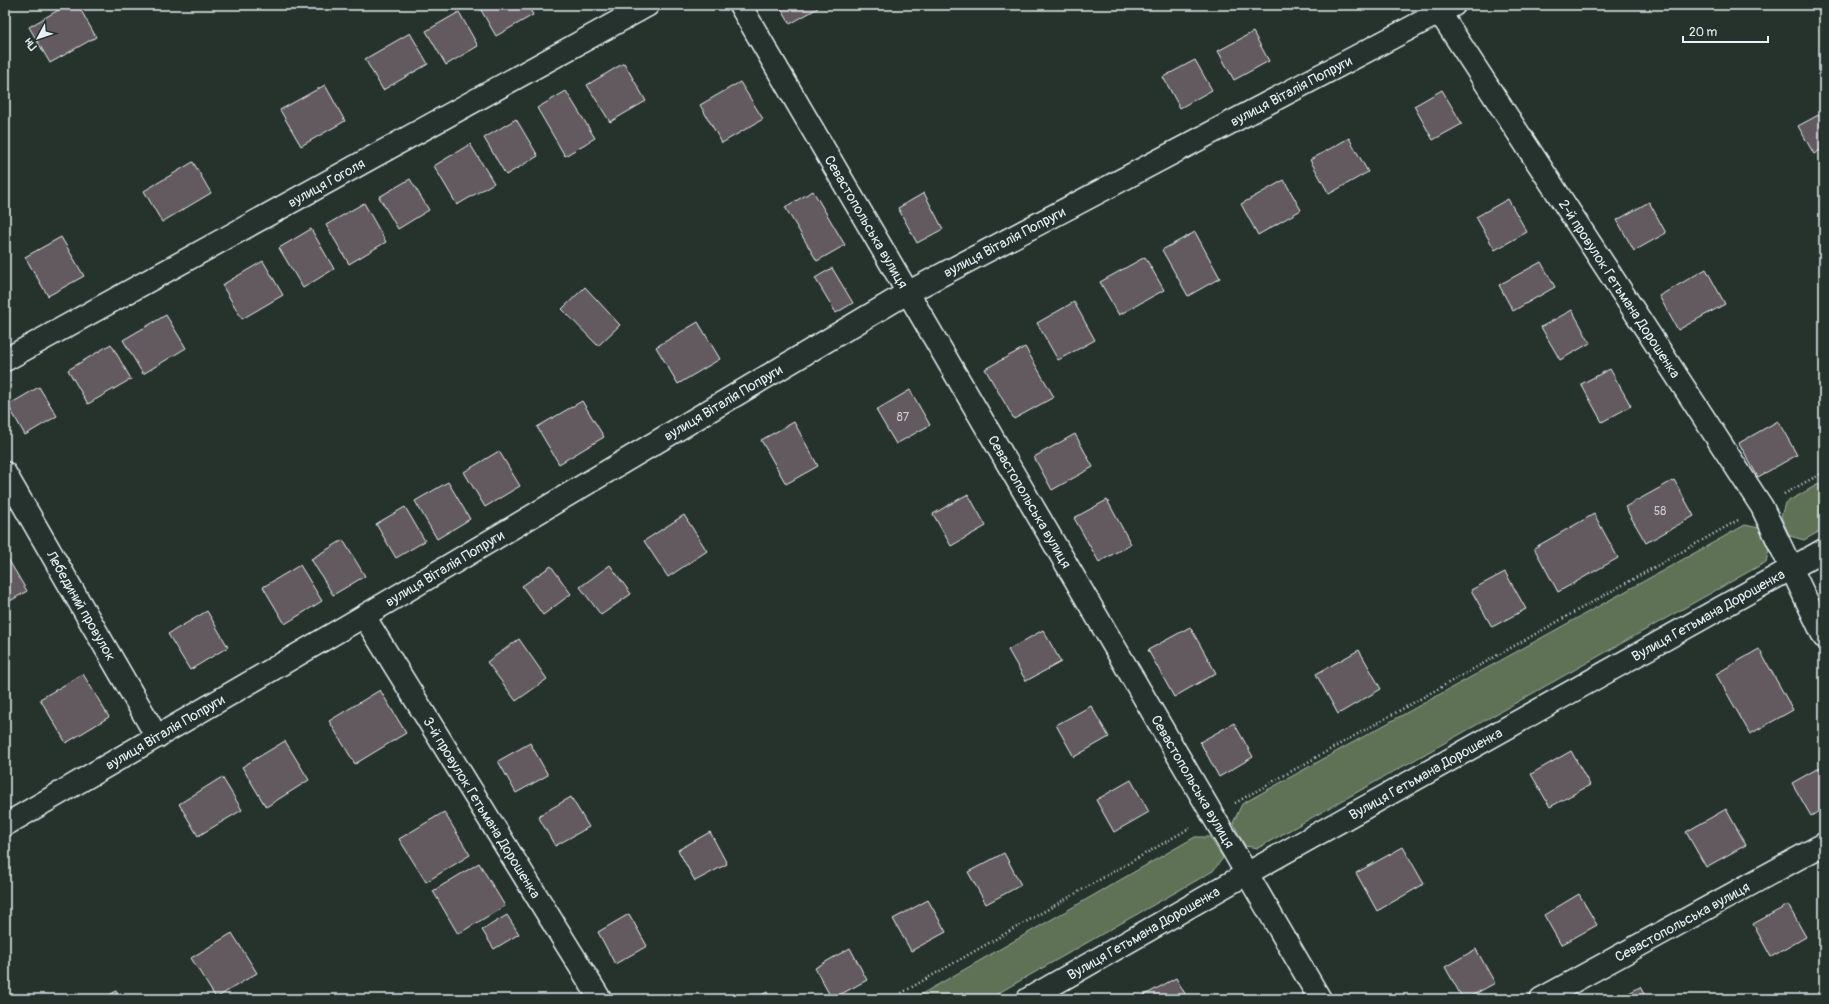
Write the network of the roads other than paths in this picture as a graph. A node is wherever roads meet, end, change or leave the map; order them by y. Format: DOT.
graph roads {
  1 [pos="648,5"];
  2 [pos="740,5"];
  3 [pos="1447,9"];
  4 [pos="907,293"];
  5 [pos="5,360"];
  6 [pos="5,473"];
  7 [pos="1824,550"];
  8 [pos="1792,568"];
  9 [pos="364,616"];
  10 [pos="1824,637"];
  11 [pos="157,737"];
  12 [pos="5,825"];
  13 [pos="1824,844"];
  14 [pos="1248,873"];
  15 [pos="600,999"];
  16 [pos="1028,999"];
  17 [pos="1320,999"];
  18 [pos="1541,999"];
  1 -- 5 [label="street, вулиця Гоголя"];
  2 -- 4 [label="street, Севастопольська вулиця"];
  3 -- 4 [label="street, вулиця Віталія Попруги"];
  3 -- 8 [label="street, 2-й провулок Гетьмана Дорошенка"];
  4 -- 9 [label="street, вулиця Віталія Попруги"];
  4 -- 14 [label="street, Севастопольська вулиця"];
  6 -- 11 [label="street, Лебединий провулок"];
  7 -- 8 [label="street, Вулиця Гетьмана Дорошенка"];
  8 -- 10 [label="street, 2-й провулок Гетьмана Дорошенка"];
  8 -- 14 [label="street, Вулиця Гетьмана Дорошенка"];
  9 -- 11 [label="street, вулиця Віталія Попруги"];
  9 -- 15 [label="street, 3-й провулок Гетьмана Дорошенка"];
  11 -- 12 [label="street, вулиця Віталія Попруги"];
  13 -- 18 [label="street, Севастопольська вулиця"];
  14 -- 16 [label="street, Вулиця Гетьмана Дорошенка"];
  14 -- 17 [label="street, Севастопольська вулиця"];
}
